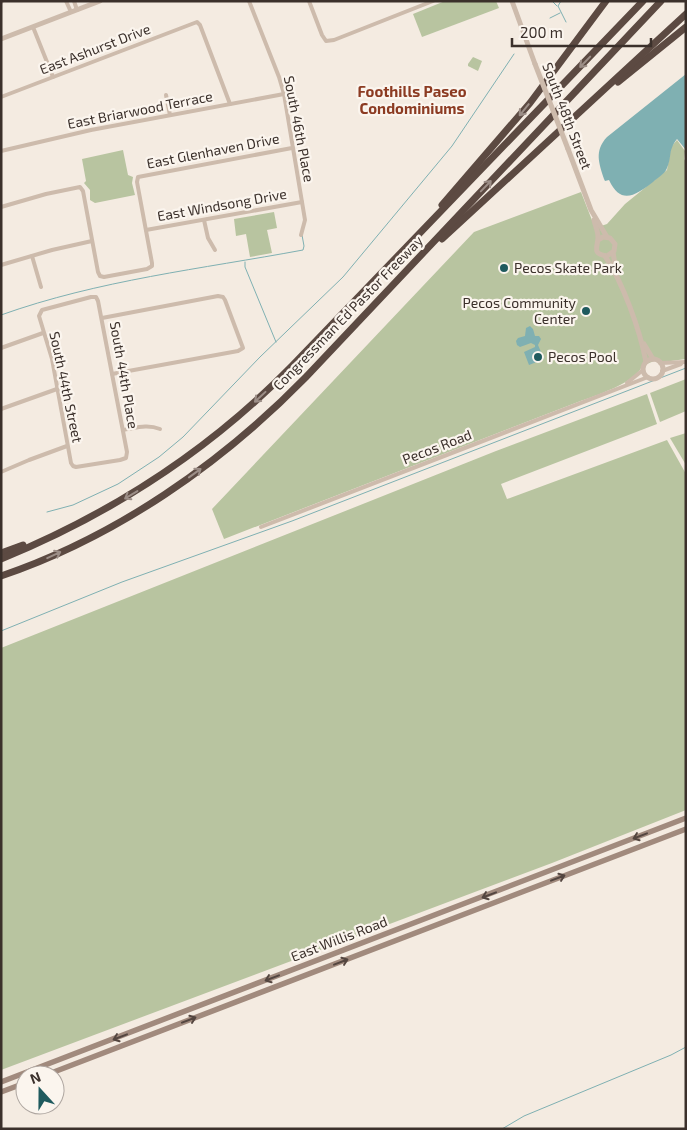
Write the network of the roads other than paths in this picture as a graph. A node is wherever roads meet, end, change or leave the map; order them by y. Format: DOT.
graph roads {
  1 [pos="66,1"];
  2 [pos="74,1"];
  3 [pos="100,1"];
  4 [pos="249,1"];
  5 [pos="309,1"];
  6 [pos="433,1"];
  7 [pos="512,1"];
  8 [pos="606,1"];
  9 [pos="643,1"];
  10 [pos="661,1"];
  11 [pos="77,10"];
  12 [pos="71,12"];
  13 [pos="686,14"];
  14 [pos="33,27"];
  15 [pos="686,27"];
  16 [pos="1,39"];
  17 [pos="53,77"];
  18 [pos="284,94"];
  19 [pos="166,95"];
  20 [pos="1,97"];
  21 [pos="230,104"];
  22 [pos="580,112"];
  23 [pos="170,115"];
  24 [pos="292,148"];
  25 [pos="1,151"];
  26 [pos="302,202"];
  27 [pos="1,207"];
  28 [pos="591,210"];
  29 [pos="204,220"];
  30 [pos="146,230"];
  31 [pos="302,234"];
  32 [pos="606,237"];
  33 [pos="598,240"];
  34 [pos="92,241"];
  35 [pos="215,250"];
  36 [pos="613,252"];
  37 [pos="32,256"];
  38 [pos="605,256"];
  39 [pos="392,261"];
  40 [pos="1,265"];
  41 [pos="405,273"];
  42 [pos="617,276"];
  43 [pos="40,287"];
  44 [pos="96,297"];
  45 [pos="102,318"];
  46 [pos="43,333"];
  47 [pos="641,339"];
  48 [pos="1,348"];
  49 [pos="653,359"];
  50 [pos="646,362"];
  51 [pos="686,362"];
  52 [pos="660,363"];
  53 [pos="643,370"];
  54 [pos="662,371"];
  55 [pos="112,374"];
  56 [pos="648,378"];
  57 [pos="622,387"];
  58 [pos="57,389"];
  59 [pos="1,409"];
  60 [pos="160,429"];
  61 [pos="122,430"];
  62 [pos="67,446"];
  63 [pos="73,466"];
  64 [pos="1,472"];
  65 [pos="261,528"];
  66 [pos="61,532"];
  67 [pos="1,552"];
  68 [pos="1,559"];
  69 [pos="1,577"];
  70 [pos="686,818"];
  71 [pos="686,829"];
  72 [pos="358,945"];
  73 [pos="362,954"];
  74 [pos="65,1068"];
  75 [pos="1,1082"];
  76 [pos="15,1087"];
  77 [pos="1,1092"];
  1 -- 12 [label="street"];
  2 -- 11 [label="street"];
  3 -- 11 [label="street"];
  4 -- 18 [label="street, South 46th Place"];
  5 -- 6 [label="street"];
  7 -- 28 [label="street, South 48th Street, bridge"];
  8 -- 39 [label="highway, one-way"];
  9 -- 39 [label="highway, Congressman Ed Pastor Freeway, one-way"];
  41 -- 10 [label="highway, Congressman Ed Pastor Freeway, one-way"];
  11 -- 12 [label="street"];
  12 -- 14 [label="street"];
  13 -- 22 [label="highway"];
  14 -- 16 [label="street"];
  14 -- 17 [label="street"];
  15 -- 22 [label="highway"];
  17 -- 20 [label="street, East Ashurst Drive"];
  17 -- 21 [label="street, East Ashurst Drive"];
  18 -- 21 [label="street, East Briarwood Terrace"];
  18 -- 24 [label="street, South 46th Place"];
  19 -- 23 [label="street"];
  21 -- 23 [label="street, East Briarwood Terrace"];
  22 -- 41 [label="highway"];
  23 -- 25 [label="street, East Briarwood Terrace"];
  24 -- 26 [label="street, South 46th Place"];
  24 -- 30 [label="street, East Glenhaven Drive"];
  26 -- 29 [label="street, East Windsong Drive"];
  26 -- 31 [label="street, South 46th Place"];
  27 -- 34 [label="street"];
  28 -- 32 [label="street, South 48th Street"];
  28 -- 33 [label="street, South 48th Street"];
  29 -- 30 [label="street, East Windsong Drive"];
  29 -- 35 [label="street"];
  30 -- 34 [label="street"];
  32 -- 33 [label="street"];
  32 -- 36 [label="street"];
  33 -- 38 [label="street"];
  34 -- 37 [label="street"];
  36 -- 38 [label="street"];
  36 -- 42 [label="street"];
  37 -- 40 [label="street"];
  37 -- 43 [label="street"];
  38 -- 42 [label="street"];
  39 -- 66 [label="highway, Congressman Ed Pastor Freeway, one-way"];
  69 -- 41 [label="highway, Congressman Ed Pastor Freeway, one-way"];
  42 -- 47 [label="street"];
  44 -- 45 [label="street, South 44th Place"];
  44 -- 46 [label="street, South 44th Street"];
  45 -- 55 [label="street, South 44th Place"];
  45 -- 55 [label="street"];
  46 -- 48 [label="street"];
  46 -- 58 [label="street, South 44th Street"];
  47 -- 49 [label="street"];
  47 -- 50 [label="street"];
  49 -- 50 [label="street"];
  49 -- 52 [label="street"];
  50 -- 53 [label="street"];
  51 -- 52 [label="street"];
  51 -- 54 [label="street"];
  52 -- 54 [label="street"];
  53 -- 56 [label="street"];
  53 -- 57 [label="street, Pecos Road"];
  54 -- 56 [label="street"];
  55 -- 61 [label="street, South 44th Place"];
  56 -- 57 [label="street, Pecos Road"];
  57 -- 65 [label="street, Pecos Road"];
  58 -- 59 [label="street"];
  58 -- 62 [label="street, South 44th Street"];
  60 -- 61 [label="street"];
  61 -- 63 [label="street, South 44th Place"];
  62 -- 63 [label="street, South 44th Street"];
  62 -- 64 [label="street"];
  66 -- 67 [label="highway"];
  66 -- 68 [label="highway, Congressman Ed Pastor Freeway"];
  70 -- 72 [label="main road, East Willis Road, one-way"];
  73 -- 71 [label="main road, East Willis Road, one-way"];
  72 -- 73 [label="main road"];
  72 -- 75 [label="main road, East Willis Road, one-way"];
  74 -- 73 [label="main road, East Willis Road, one-way"];
  76 -- 77 [label="main road"];
}
